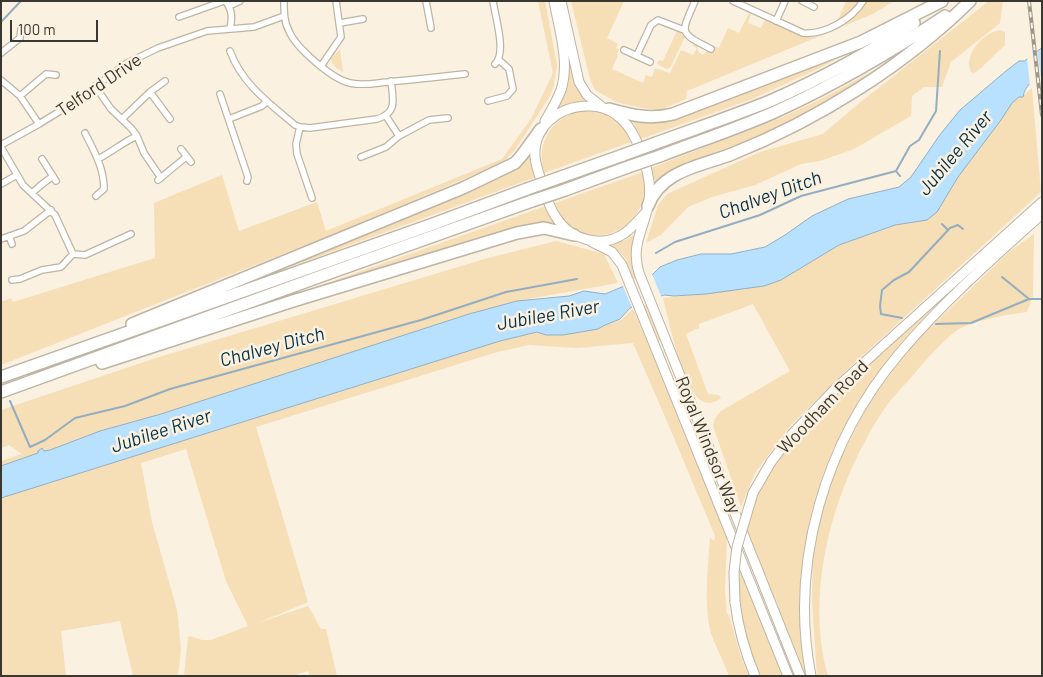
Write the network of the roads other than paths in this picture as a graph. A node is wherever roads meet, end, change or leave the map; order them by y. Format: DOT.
graph roads {
  1 [pos="240,1"];
  2 [pos="284,1"];
  3 [pos="336,1"];
  4 [pos="426,1"];
  5 [pos="493,1"];
  6 [pos="554,1"];
  7 [pos="561,1"];
  8 [pos="695,1"];
  9 [pos="733,1"];
  10 [pos="785,1"];
  11 [pos="802,1"];
  12 [pos="863,1"];
  13 [pos="944,1"];
  14 [pos="969,1"];
  15 [pos="226,3"];
  16 [pos="814,7"];
  17 [pos="284,16"];
  18 [pos="178,17"];
  19 [pos="363,19"];
  20 [pos="776,21"];
  21 [pos="340,23"];
  22 [pos="431,28"];
  23 [pos="21,29"];
  24 [pos="230,29"];
  25 [pos="684,30"];
  26 [pos="711,49"];
  27 [pos="624,50"];
  28 [pos="230,51"];
  29 [pos="1,53"];
  30 [pos="637,55"];
  31 [pos="650,62"];
  32 [pos="321,66"];
  33 [pos="465,74"];
  34 [pos="56,75"];
  35 [pos="165,81"];
  36 [pos="391,81"];
  37 [pos="3,84"];
  38 [pos="94,86"];
  39 [pos="150,92"];
  40 [pos="220,94"];
  41 [pos="20,96"];
  42 [pos="491,98"];
  43 [pos="266,101"];
  44 [pos="605,108"];
  45 [pos="386,116"];
  46 [pos="166,117"];
  47 [pos="123,118"];
  48 [pos="448,118"];
  49 [pos="229,119"];
  50 [pos="40,124"];
  51 [pos="300,127"];
  52 [pos="541,129"];
  53 [pos="85,134"];
  54 [pos="137,136"];
  55 [pos="399,136"];
  56 [pos="1,146"];
  57 [pos="181,149"];
  58 [pos="186,157"];
  59 [pos="361,157"];
  60 [pos="42,159"];
  61 [pos="98,159"];
  62 [pos="191,162"];
  63 [pos="17,175"];
  64 [pos="247,181"];
  65 [pos="1,184"];
  66 [pos="32,193"];
  67 [pos="96,196"];
  68 [pos="312,198"];
  69 [pos="1042,202"];
  70 [pos="647,209"];
  71 [pos="51,210"];
  72 [pos="1042,214"];
  73 [pos="131,234"];
  74 [pos="9,236"];
  75 [pos="579,237"];
  76 [pos="124,238"];
  77 [pos="1,239"];
  78 [pos="12,244"];
  79 [pos="127,244"];
  80 [pos="73,254"];
  81 [pos="12,280"];
  82 [pos="64,355"];
  83 [pos="56,373"];
  84 [pos="1,377"];
  85 [pos="1,392"];
  86 [pos="755,676"];
  87 [pos="788,676"];
  88 [pos="800,676"];
  89 [pos="811,676"];
  1 -- 15 [label="street"];
  2 -- 17 [label="street"];
  3 -- 21 [label="street"];
  4 -- 22 [label="street"];
  5 -- 42 [label="street"];
  6 -- 52 [label="main road"];
  7 -- 44 [label="main road"];
  8 -- 25 [label="street"];
  9 -- 20 [label="street"];
  10 -- 20 [label="street"];
  11 -- 16 [label="street"];
  12 -- 20 [label="street"];
  13 -- 44 [label="highway"];
  13 -- 82 [label="highway, bridge"];
  14 -- 70 [label="highway"];
  14 -- 83 [label="highway, bridge"];
  15 -- 18 [label="street"];
  15 -- 24 [label="street"];
  17 -- 24 [label="street, Telford Drive"];
  17 -- 32 [label="street"];
  19 -- 21 [label="street"];
  21 -- 32 [label="street"];
  23 -- 29 [label="street"];
  24 -- 38 [label="street, Telford Drive"];
  25 -- 26 [label="street"];
  25 -- 30 [label="street"];
  27 -- 30 [label="street"];
  28 -- 43 [label="street"];
  30 -- 31 [label="street"];
  32 -- 36 [label="street"];
  33 -- 36 [label="street"];
  34 -- 41 [label="street"];
  35 -- 39 [label="street"];
  36 -- 45 [label="street"];
  37 -- 41 [label="street"];
  38 -- 47 [label="street"];
  38 -- 50 [label="street, Telford Drive"];
  39 -- 46 [label="street"];
  39 -- 47 [label="street"];
  40 -- 49 [label="street"];
  41 -- 50 [label="street"];
  43 -- 49 [label="street"];
  43 -- 51 [label="street"];
  44 -- 52 [label="main road"];
  44 -- 70 [label="main road"];
  45 -- 51 [label="street"];
  45 -- 55 [label="street"];
  47 -- 54 [label="street"];
  48 -- 55 [label="street"];
  49 -- 64 [label="street"];
  50 -- 56 [label="street, Telford Drive"];
  51 -- 68 [label="street"];
  52 -- 75 [label="main road"];
  52 -- 82 [label="highway"];
  53 -- 61 [label="street"];
  54 -- 58 [label="street"];
  54 -- 61 [label="street"];
  55 -- 59 [label="street"];
  56 -- 63 [label="street"];
  57 -- 58 [label="street"];
  58 -- 62 [label="street"];
  60 -- 66 [label="street"];
  61 -- 67 [label="street"];
  63 -- 65 [label="street"];
  63 -- 66 [label="street"];
  66 -- 71 [label="street"];
  69 -- 86 [label="main road, Woodham Road, bridge"];
  70 -- 75 [label="main road"];
  70 -- 88 [label="main road, Royal Windsor Way"];
  71 -- 74 [label="street"];
  71 -- 80 [label="street"];
  72 -- 89 [label="main road, Woodham Road"];
  73 -- 76 [label="street"];
  74 -- 77 [label="street"];
  74 -- 78 [label="street"];
  75 -- 83 [label="highway"];
  75 -- 87 [label="main road, Royal Windsor Way"];
  76 -- 79 [label="street"];
  76 -- 80 [label="street"];
  80 -- 81 [label="street"];
  82 -- 84 [label="highway"];
  83 -- 85 [label="highway"];
}
